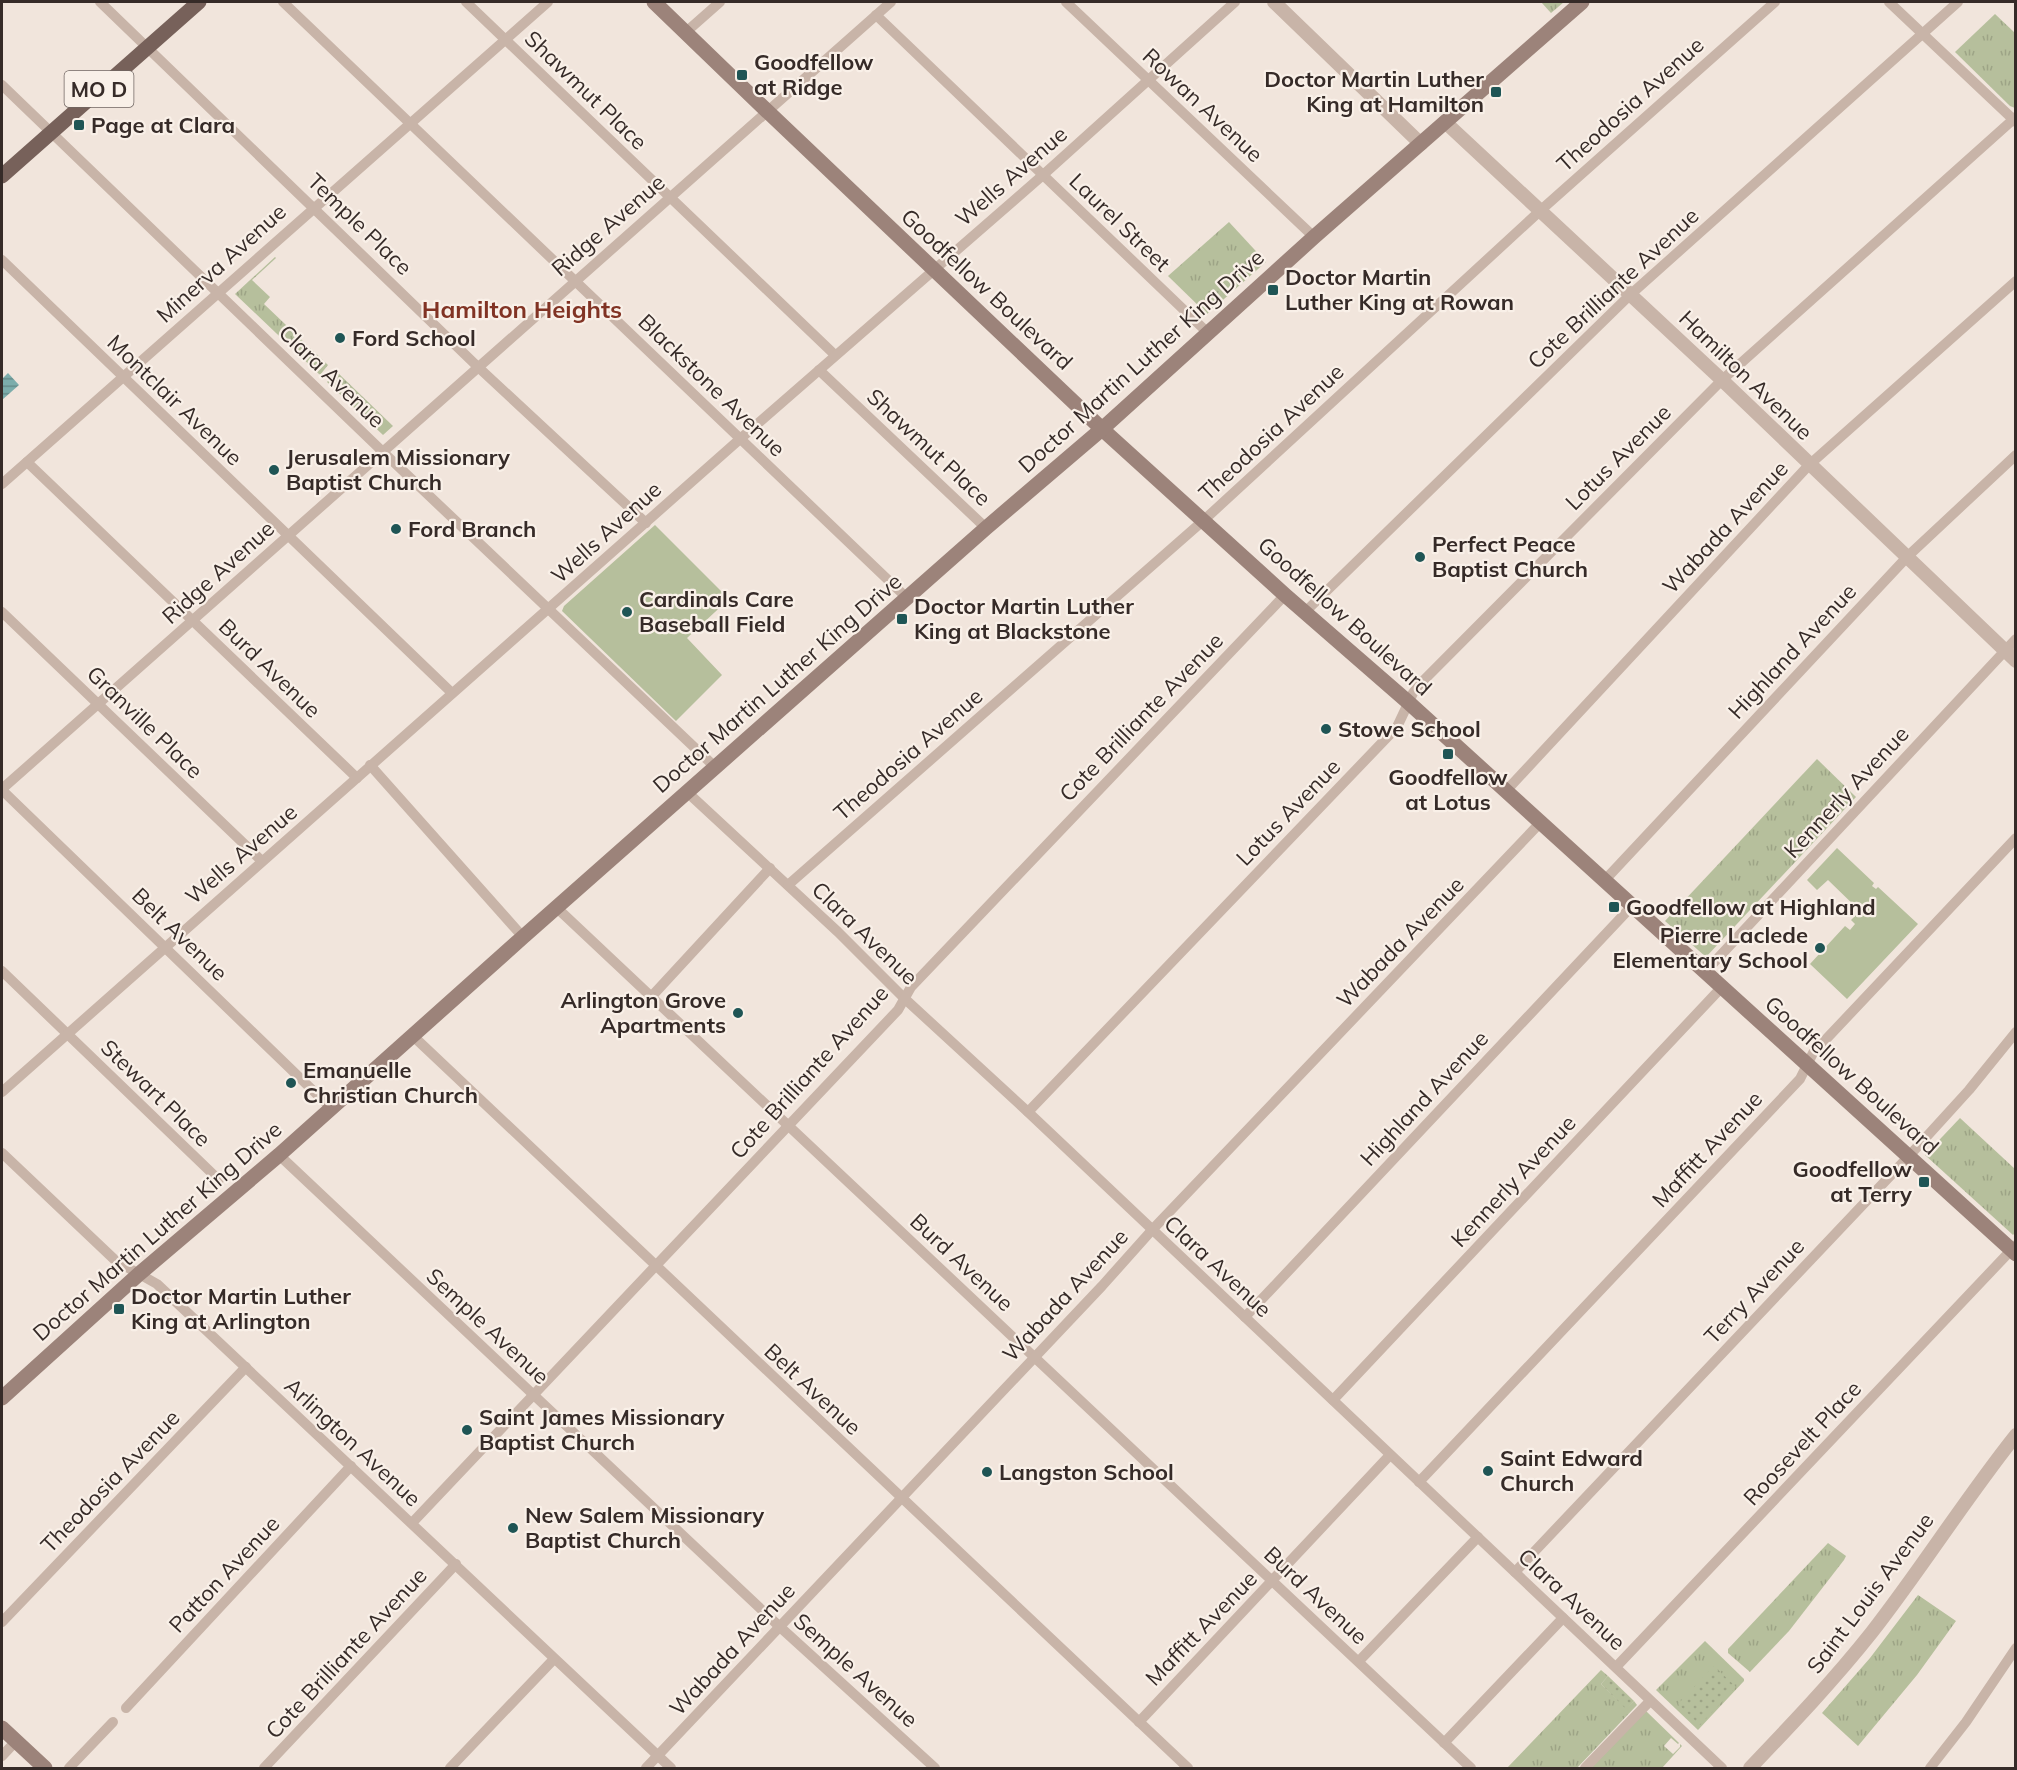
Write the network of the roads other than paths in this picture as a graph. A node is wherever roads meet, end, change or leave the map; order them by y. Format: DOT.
graph roads {
  1 [pos="100,2"];
  2 [pos="199,2"];
  3 [pos="283,2"];
  4 [pos="466,2"];
  5 [pos="548,2"];
  6 [pos="654,2"];
  7 [pos="720,2"];
  8 [pos="891,2"];
  9 [pos="1066,2"];
  10 [pos="1235,2"];
  11 [pos="1274,2"];
  12 [pos="1582,2"];
  13 [pos="1775,2"];
  14 [pos="1889,2"];
  15 [pos="1958,2"];
  16 [pos="876,15"];
  17 [pos="686,32"];
  18 [pos="1923,34"];
  19 [pos="506,40"];
  20 [pos="148,47"];
  21 [pos="1148,79"];
  22 [pos="2,85"];
  23 [pos="767,111"];
  24 [pos="2015,119"];
  25 [pos="1445,122"];
  26 [pos="411,124"];
  27 [pos="51,132"];
  28 [pos="1421,144"];
  29 [pos="2,176"];
  30 [pos="1043,176"];
  31 [pos="670,197"];
  32 [pos="314,206"];
  33 [pos="1541,210"];
  34 [pos="1314,237"];
  35 [pos="2,260"];
  36 [pos="933,269"];
  37 [pos="575,281"];
  38 [pos="2016,281"];
  39 [pos="218,293"];
  40 [pos="1630,295"];
  41 [pos="1208,333"];
  42 [pos="835,356"];
  43 [pos="478,367"];
  44 [pos="819,370"];
  45 [pos="123,376"];
  46 [pos="1722,380"];
  47 [pos="1102,429"];
  48 [pos="740,439"];
  49 [pos="382,451"];
  50 [pos="2016,455"];
  51 [pos="27,462"];
  52 [pos="1809,465"];
  53 [pos="2,484"];
  54 [pos="1204,520"];
  55 [pos="646,523"];
  56 [pos="986,528"];
  57 [pos="288,535"];
  58 [pos="1908,556"];
  59 [pos="1285,595"];
  60 [pos="907,598"];
  61 [pos="549,608"];
  62 [pos="2,612"];
  63 [pos="1305,612"];
  64 [pos="192,621"];
  65 [pos="2016,639"];
  66 [pos="2004,650"];
  67 [pos="2016,661"];
  68 [pos="453,693"];
  69 [pos="1408,702"];
  70 [pos="97,703"];
  71 [pos="370,765"];
  72 [pos="715,767"];
  73 [pos="357,778"];
  74 [pos="2,790"];
  75 [pos="687,792"];
  76 [pos="1506,792"];
  77 [pos="1539,823"];
  78 [pos="2016,838"];
  79 [pos="262,861"];
  80 [pos="770,868"];
  81 [pos="1604,881"];
  82 [pos="788,885"];
  83 [pos="1632,906"];
  84 [pos="557,908"];
  85 [pos="523,937"];
  86 [pos="166,946"];
  87 [pos="2,971"];
  88 [pos="1705,972"];
  89 [pos="1721,988"];
  90 [pos="651,996"];
  91 [pos="904,998"];
  92 [pos="2016,1032"];
  93 [pos="66,1034"];
  94 [pos="413,1036"];
  95 [pos="1807,1066"];
  96 [pos="2,1092"];
  97 [pos="330,1107"];
  98 [pos="1028,1112"];
  99 [pos="789,1125"];
  100 [pos="2,1153"];
  101 [pos="279,1155"];
  102 [pos="1909,1156"];
  103 [pos="219,1180"];
  104 [pos="1152,1230"];
  105 [pos="2014,1249"];
  106 [pos="655,1267"];
  107 [pos="140,1274"];
  108 [pos="1245,1317"];
  109 [pos="1035,1357"];
  110 [pos="246,1367"];
  111 [pos="534,1396"];
  112 [pos="2,1398"];
  113 [pos="1333,1400"];
  114 [pos="2016,1435"];
  115 [pos="1390,1455"];
  116 [pos="351,1466"];
  117 [pos="1419,1482"];
  118 [pos="900,1498"];
  119 [pos="412,1523"];
  120 [pos="1478,1537"];
  121 [pos="456,1564"];
  122 [pos="1515,1572"];
  123 [pos="1273,1581"];
  124 [pos="1563,1618"];
  125 [pos="2,1622"];
  126 [pos="780,1627"];
  127 [pos="2016,1647"];
  128 [pos="554,1659"];
  129 [pos="1359,1661"];
  130 [pos="1616,1667"];
  131 [pos="1650,1701"];
  132 [pos="126,1708"];
  133 [pos="113,1722"];
  134 [pos="1138,1722"];
  135 [pos="2,1728"];
  136 [pos="16,1741"];
  137 [pos="1444,1743"];
  138 [pos="2,1756"];
  139 [pos="657,1756"];
  140 [pos="45,1768"];
  141 [pos="69,1768"];
  142 [pos="264,1768"];
  143 [pos="450,1768"];
  144 [pos="646,1768"];
  145 [pos="671,1768"];
  146 [pos="935,1768"];
  147 [pos="1188,1768"];
  148 [pos="1471,1768"];
  149 [pos="1586,1768"];
  150 [pos="1722,1768"];
  151 [pos="1750,1768"];
  152 [pos="1930,1768"];
  1 -- 20 [label="street, Temple Place"];
  2 -- 20 [label="main road, MO D"];
  3 -- 26 [label="street, Blackstone Avenue"];
  4 -- 19 [label="street, Shawmut Place"];
  5 -- 19 [label="street, Minerva Avenue"];
  6 -- 17 [label="main road, Goodfellow Boulevard"];
  7 -- 17 [label="street"];
  8 -- 16 [label="street, Ridge Avenue"];
  9 -- 21 [label="street, Rowan Avenue"];
  10 -- 21 [label="street, Wells Avenue"];
  11 -- 28 [label="street"];
  12 -- 25 [label="main road, Doctor Martin Luther King Drive"];
  13 -- 33 [label="street, Theodosia Avenue"];
  14 -- 18 [label="street"];
  15 -- 18 [label="street, Cote Brilliante Avenue"];
  16 -- 23 [label="street, Ridge Avenue"];
  16 -- 30 [label="street, Laurel Street"];
  17 -- 23 [label="main road, Goodfellow Boulevard"];
  18 -- 24 [label="street"];
  18 -- 40 [label="street, Cote Brilliante Avenue"];
  19 -- 26 [label="street, Minerva Avenue"];
  19 -- 31 [label="street, Shawmut Place"];
  20 -- 27 [label="main road, MO D"];
  20 -- 32 [label="street, Temple Place"];
  21 -- 30 [label="street, Wells Avenue"];
  21 -- 34 [label="street, Rowan Avenue"];
  22 -- 27 [label="street, Clara Avenue"];
  23 -- 31 [label="street, Ridge Avenue"];
  23 -- 36 [label="main road, Goodfellow Boulevard"];
  24 -- 46 [label="street, Lotus Avenue"];
  25 -- 28 [label="main road, Doctor Martin Luther King Drive"];
  25 -- 33 [label="street, Hamilton Avenue"];
  26 -- 32 [label="street, Minerva Avenue"];
  26 -- 37 [label="street, Blackstone Avenue"];
  27 -- 29 [label="main road, MO D"];
  27 -- 39 [label="street, Clara Avenue"];
  28 -- 34 [label="main road, Doctor Martin Luther King Drive"];
  30 -- 36 [label="street, Wells Avenue"];
  30 -- 41 [label="street, Laurel Street"];
  31 -- 37 [label="street, Ridge Avenue"];
  31 -- 42 [label="street, Shawmut Place"];
  32 -- 39 [label="street, Minerva Avenue"];
  32 -- 43 [label="street, Temple Place"];
  33 -- 40 [label="street, Hamilton Avenue"];
  33 -- 54 [label="street, Theodosia Avenue"];
  34 -- 41 [label="main road, Doctor Martin Luther King Drive"];
  35 -- 45 [label="street, Montclair Avenue"];
  36 -- 42 [label="street, Wells Avenue"];
  36 -- 47 [label="main road, Goodfellow Boulevard"];
  37 -- 43 [label="street, Ridge Avenue"];
  37 -- 48 [label="street, Blackstone Avenue"];
  38 -- 52 [label="street, Wabada Avenue"];
  39 -- 45 [label="street, Minerva Avenue"];
  39 -- 49 [label="street, Clara Avenue"];
  40 -- 46 [label="street, Hamilton Avenue"];
  40 -- 63 [label="street, Cote Brilliante Avenue"];
  41 -- 47 [label="main road, Doctor Martin Luther King Drive"];
  42 -- 44 [label="street, Wells Avenue"];
  43 -- 49 [label="street, Ridge Avenue"];
  43 -- 55 [label="street, Temple Place"];
  44 -- 48 [label="street, Wells Avenue"];
  44 -- 56 [label="street, Shawmut Place"];
  45 -- 51 [label="street, Minerva Avenue"];
  45 -- 57 [label="street, Montclair Avenue"];
  46 -- 52 [label="street, Hamilton Avenue"];
  46 -- 69 [label="street, Lotus Avenue"];
  47 -- 54 [label="main road, Goodfellow Boulevard"];
  47 -- 56 [label="main road, Doctor Martin Luther King Drive"];
  48 -- 55 [label="street, Wells Avenue"];
  48 -- 60 [label="street, Blackstone Avenue"];
  49 -- 57 [label="street, Ridge Avenue"];
  49 -- 61 [label="street, Clara Avenue"];
  50 -- 58 [label="street, Highland Avenue"];
  51 -- 53 [label="street, Minerva Avenue"];
  51 -- 64 [label="street, Burd Avenue"];
  52 -- 58 [label="street, Hamilton Avenue"];
  52 -- 76 [label="street, Wabada Avenue"];
  54 -- 59 [label="main road, Goodfellow Boulevard"];
  54 -- 82 [label="street, Theodosia Avenue"];
  55 -- 61 [label="street, Wells Avenue"];
  56 -- 60 [label="main road, Doctor Martin Luther King Drive"];
  57 -- 64 [label="street, Ridge Avenue"];
  57 -- 68 [label="street, Montclair Avenue"];
  58 -- 66 [label="street, Hamilton Avenue"];
  58 -- 81 [label="street, Highland Avenue"];
  59 -- 63 [label="main road, Goodfellow Boulevard"];
  59 -- 91 [label="street, Cote Brilliante Avenue"];
  60 -- 72 [label="main road, Doctor Martin Luther King Drive"];
  61 -- 68 [label="street, Wells Avenue"];
  61 -- 72 [label="street, Clara Avenue"];
  62 -- 70 [label="street, Granville Place"];
  63 -- 69 [label="main road, Goodfellow Boulevard"];
  64 -- 70 [label="street, Ridge Avenue"];
  64 -- 73 [label="street, Burd Avenue"];
  65 -- 66 [label="street, Kennerly Avenue"];
  66 -- 67 [label="street, Hamilton Avenue"];
  66 -- 88 [label="street, Kennerly Avenue"];
  68 -- 71 [label="street, Wells Avenue"];
  69 -- 76 [label="main road, Goodfellow Boulevard"];
  69 -- 98 [label="street, Lotus Avenue"];
  70 -- 74 [label="street, Ridge Avenue"];
  70 -- 79 [label="street, Granville Place"];
  71 -- 73 [label="street, Wells Avenue"];
  71 -- 85 [label="street"];
  72 -- 75 [label="main road, Doctor Martin Luther King Drive"];
  73 -- 79 [label="street, Wells Avenue"];
  74 -- 86 [label="street, Belt Avenue"];
  75 -- 80 [label="street, Clara Avenue"];
  75 -- 84 [label="main road, Doctor Martin Luther King Drive"];
  76 -- 77 [label="main road, Goodfellow Boulevard"];
  77 -- 81 [label="main road, Goodfellow Boulevard"];
  77 -- 104 [label="street, Wabada Avenue"];
  78 -- 95 [label="street, Maffitt Avenue"];
  79 -- 86 [label="street, Wells Avenue"];
  80 -- 82 [label="street, Clara Avenue"];
  80 -- 90 [label="street"];
  81 -- 83 [label="main road, Goodfellow Boulevard"];
  82 -- 91 [label="street, Clara Avenue"];
  83 -- 88 [label="main road, Goodfellow Boulevard"];
  83 -- 108 [label="street, Highland Avenue"];
  84 -- 85 [label="main road, Doctor Martin Luther King Drive"];
  84 -- 90 [label="street, Burd Avenue"];
  85 -- 94 [label="main road, Doctor Martin Luther King Drive"];
  86 -- 93 [label="street, Wells Avenue"];
  86 -- 97 [label="street, Belt Avenue"];
  87 -- 93 [label="street"];
  88 -- 89 [label="main road, Goodfellow Boulevard"];
  89 -- 95 [label="main road, Goodfellow Boulevard"];
  89 -- 113 [label="street, Kennerly Avenue"];
  90 -- 99 [label="street, Burd Avenue"];
  91 -- 98 [label="street, Clara Avenue"];
  91 -- 99 [label="street, Cote Brilliante Avenue"];
  92 -- 102 [label="street, Terry Avenue"];
  93 -- 96 [label="street, Wells Avenue"];
  93 -- 103 [label="street, Stewart Place"];
  94 -- 97 [label="main road, Doctor Martin Luther King Drive"];
  94 -- 106 [label="street, Belt Avenue"];
  95 -- 102 [label="main road, Goodfellow Boulevard"];
  95 -- 117 [label="street, Maffitt Avenue"];
  97 -- 101 [label="main road, Doctor Martin Luther King Drive"];
  98 -- 104 [label="street, Clara Avenue"];
  99 -- 106 [label="street, Cote Brilliante Avenue"];
  99 -- 109 [label="street, Burd Avenue"];
  100 -- 107 [label="street, Arlington Avenue"];
  101 -- 107 [label="main road, Doctor Martin Luther King Drive"];
  101 -- 111 [label="street, Semple Avenue"];
  102 -- 105 [label="main road, Goodfellow Boulevard"];
  102 -- 122 [label="street, Terry Avenue"];
  104 -- 108 [label="street, Clara Avenue"];
  104 -- 109 [label="street, Wabada Avenue"];
  105 -- 130 [label="street, Roosevelt Place"];
  106 -- 111 [label="street, Cote Brilliante Avenue"];
  106 -- 118 [label="street, Belt Avenue"];
  107 -- 110 [label="street, Arlington Avenue"];
  107 -- 112 [label="main road, Doctor Martin Luther King Drive"];
  108 -- 113 [label="street, Clara Avenue"];
  109 -- 118 [label="street, Wabada Avenue"];
  109 -- 123 [label="street, Burd Avenue"];
  110 -- 116 [label="street, Arlington Avenue"];
  110 -- 125 [label="street, Theodosia Avenue"];
  111 -- 119 [label="street, Cote Brilliante Avenue"];
  111 -- 126 [label="street, Semple Avenue"];
  113 -- 115 [label="street, Clara Avenue"];
  114 -- 151 [label="street, Saint Louis Avenue"];
  115 -- 117 [label="street, Clara Avenue"];
  115 -- 123 [label="street, Maffitt Avenue"];
  116 -- 119 [label="street, Arlington Avenue"];
  116 -- 132 [label="street, Patton Avenue"];
  117 -- 120 [label="street, Clara Avenue"];
  118 -- 126 [label="street, Wabada Avenue"];
  118 -- 134 [label="street, Belt Avenue"];
  119 -- 121 [label="street, Arlington Avenue"];
  120 -- 122 [label="street, Clara Avenue"];
  120 -- 129 [label="street"];
  121 -- 128 [label="street, Arlington Avenue"];
  121 -- 142 [label="street, Cote Brilliante Avenue"];
  122 -- 124 [label="street, Clara Avenue"];
  123 -- 129 [label="street, Burd Avenue"];
  123 -- 134 [label="street, Maffitt Avenue"];
  124 -- 130 [label="street, Clara Avenue"];
  124 -- 137 [label="street"];
  126 -- 139 [label="street, Wabada Avenue"];
  126 -- 146 [label="street, Semple Avenue"];
  127 -- 152 [label="street"];
  128 -- 139 [label="street, Arlington Avenue"];
  128 -- 143 [label="street"];
  129 -- 137 [label="street, Burd Avenue"];
  130 -- 131 [label="street, Clara Avenue"];
  131 -- 149 [label="street"];
  131 -- 150 [label="street, Clara Avenue"];
  133 -- 141 [label="street"];
  134 -- 147 [label="street, Belt Avenue"];
  135 -- 136 [label="main road"];
  136 -- 138 [label="street"];
  136 -- 140 [label="main road"];
  137 -- 148 [label="street, Burd Avenue"];
  139 -- 144 [label="street, Wabada Avenue"];
  139 -- 145 [label="street, Arlington Avenue"];
}
